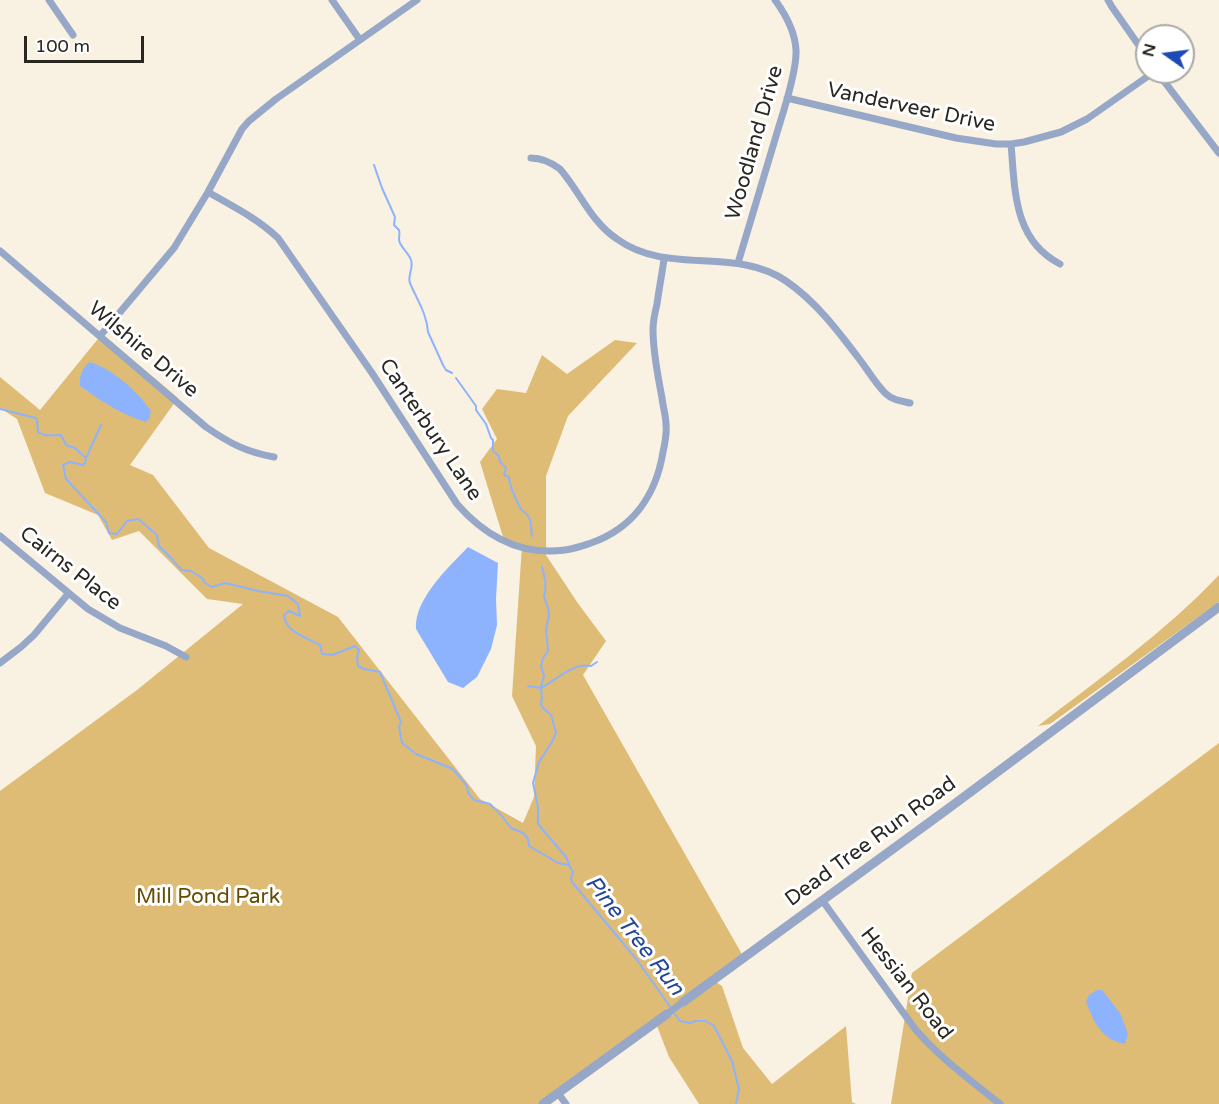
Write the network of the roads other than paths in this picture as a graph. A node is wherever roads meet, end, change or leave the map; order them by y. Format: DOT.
graph roads {
  1 [pos="49,0"];
  2 [pos="332,0"];
  3 [pos="417,0"];
  4 [pos="776,0"];
  5 [pos="1108,0"];
  6 [pos="73,35"];
  7 [pos="360,40"];
  8 [pos="1135,40"];
  9 [pos="1139,84"];
  10 [pos="1165,84"];
  11 [pos="787,98"];
  12 [pos="1011,144"];
  13 [pos="1219,153"];
  14 [pos="531,158"];
  15 [pos="208,192"];
  16 [pos="0,251"];
  17 [pos="664,259"];
  18 [pos="738,263"];
  19 [pos="1060,264"];
  20 [pos="100,336"];
  21 [pos="910,403"];
  22 [pos="274,457"];
  23 [pos="0,536"];
  24 [pos="68,594"];
  25 [pos="1219,607"];
  26 [pos="186,657"];
  27 [pos="0,663"];
  28 [pos="822,900"];
  29 [pos="683,1002"];
  30 [pos="667,1014"];
  31 [pos="558,1093"];
  32 [pos="543,1104"];
  33 [pos="566,1104"];
  34 [pos="1000,1104"];
  1 -- 6 [label="street"];
  2 -- 7 [label="street"];
  3 -- 7 [label="street"];
  4 -- 11 [label="street, Woodland Drive"];
  5 -- 8 [label="street"];
  7 -- 15 [label="street"];
  9 -- 12 [label="street, Vanderveer Drive"];
  10 -- 13 [label="street"];
  11 -- 12 [label="street, Vanderveer Drive"];
  11 -- 18 [label="street, Woodland Drive"];
  12 -- 19 [label="street"];
  14 -- 17 [label="street"];
  15 -- 17 [label="street, Canterbury Lane"];
  15 -- 20 [label="street"];
  16 -- 20 [label="street, Wilshire Drive"];
  17 -- 18 [label="street"];
  18 -- 21 [label="street"];
  20 -- 22 [label="street, Wilshire Drive"];
  23 -- 24 [label="street, Cairns Place"];
  24 -- 26 [label="street, Cairns Place"];
  24 -- 27 [label="street"];
  25 -- 28 [label="street, Dead Tree Run Road"];
  28 -- 29 [label="street, Dead Tree Run Road"];
  28 -- 34 [label="street, Hessian Road"];
  29 -- 30 [label="street, Dead Tree Run Road"];
  30 -- 31 [label="street, Dead Tree Run Road"];
  31 -- 32 [label="street, Dead Tree Run Road"];
  31 -- 33 [label="street"];
}
